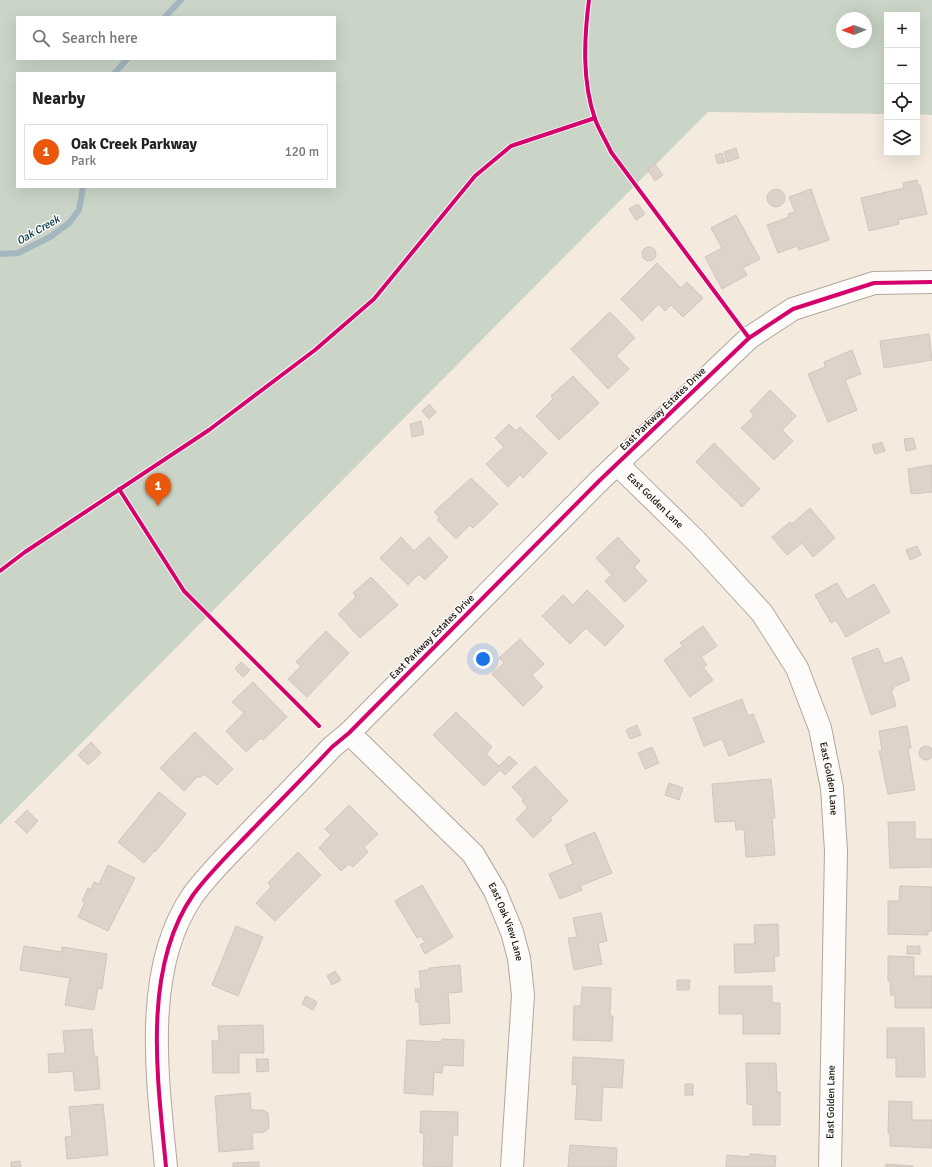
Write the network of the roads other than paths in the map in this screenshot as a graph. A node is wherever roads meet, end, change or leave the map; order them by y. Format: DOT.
graph roads {
  1 [pos="932,282"];
  2 [pos="617,464"];
  3 [pos="349,733"];
  4 [pos="166,1167"];
  5 [pos="512,1167"];
  6 [pos="830,1167"];
  1 -- 2 [label="street, East Parkway Estates Drive"];
  2 -- 3 [label="street, East Parkway Estates Drive"];
  2 -- 6 [label="street, East Golden Lane"];
  3 -- 4 [label="street, East Parkway Estates Drive"];
  3 -- 5 [label="street, East Oak View Lane"];
}
